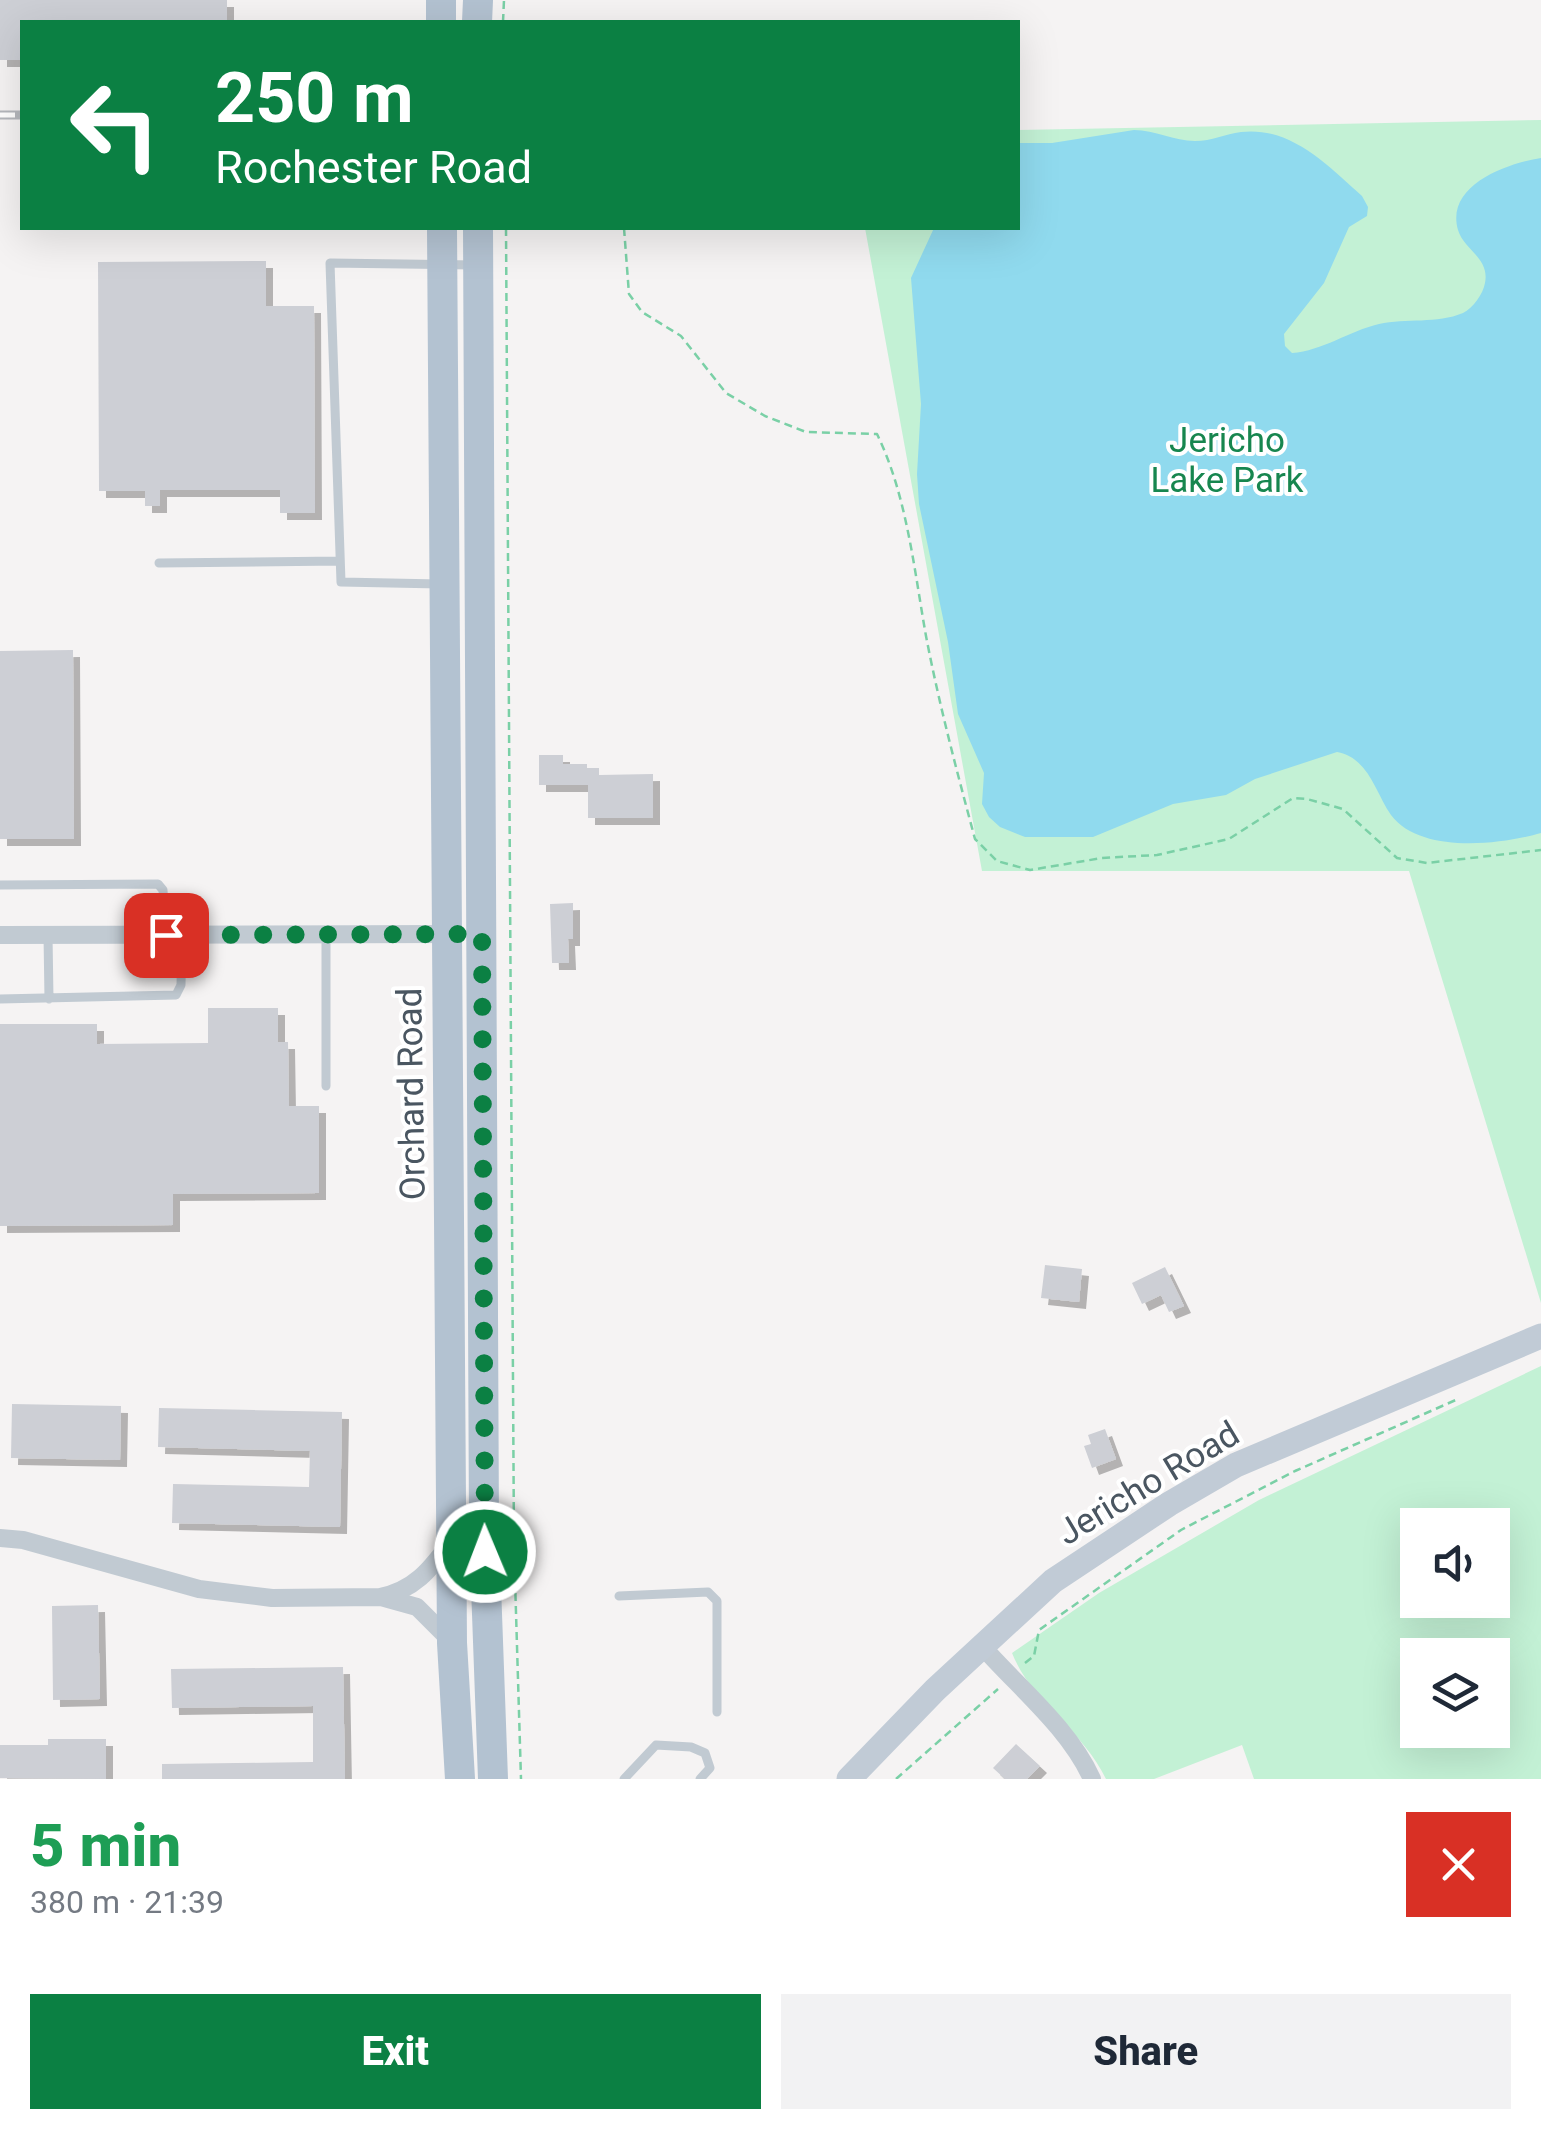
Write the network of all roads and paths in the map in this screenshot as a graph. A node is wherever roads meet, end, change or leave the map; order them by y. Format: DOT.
graph roads {
  1 [pos="442,230"];
  2 [pos="478,230"];
  3 [pos="506,230"];
  4 [pos="624,230"];
  5 [pos="442,264"];
  6 [pos="478,265"];
  7 [pos="340,561"];
  8 [pos="159,563"];
  9 [pos="443,584"];
  10 [pos="1541,850"];
  11 [pos="0,885"];
  12 [pos="326,934"];
  13 [pos="447,934"];
  14 [pos="482,934"];
  15 [pos="48,935"];
  16 [pos="174,935"];
  17 [pos="0,936"];
  18 [pos="0,999"];
  19 [pos="50,999"];
  20 [pos="326,1086"];
  21 [pos="1541,1336"];
  22 [pos="1458,1398"];
  23 [pos="0,1538"];
  24 [pos="452,1542"];
  25 [pos="620,1596"];
  26 [pos="380,1597"];
  27 [pos="452,1642"];
  28 [pos="982,1646"];
  29 [pos="1023,1665"];
  30 [pos="998,1689"];
  31 [pos="716,1712"];
  32 [pos="460,1779"];
  33 [pos="492,1779"];
  34 [pos="522,1779"];
  35 [pos="624,1779"];
  36 [pos="700,1779"];
  37 [pos="849,1779"];
  38 [pos="896,1779"];
  39 [pos="1092,1779"];
  1 -- 5 [label="main road, Orchard Road"];
  2 -- 6 [label="main road, Orchard Road"];
  3 -- 34 [label="path"];
  4 -- 10 [label="path"];
  5 -- 6 [label="lane"];
  5 -- 7 [label="lane"];
  5 -- 9 [label="main road, Orchard Road"];
  6 -- 14 [label="main road, Orchard Road"];
  7 -- 8 [label="lane"];
  7 -- 9 [label="lane"];
  9 -- 13 [label="main road, Orchard Road"];
  11 -- 16 [label="lane"];
  12 -- 13 [label="street"];
  12 -- 16 [label="street"];
  12 -- 20 [label="lane"];
  13 -- 14 [label="street"];
  13 -- 24 [label="main road, Orchard Road"];
  14 -- 33 [label="main road, Orchard Road"];
  15 -- 16 [label="street"];
  15 -- 17 [label="street"];
  15 -- 19 [label="lane"];
  16 -- 19 [label="lane"];
  18 -- 19 [label="lane"];
  21 -- 28 [label="main road, Jericho Road"];
  22 -- 29 [label="path"];
  23 -- 26 [label="street"];
  24 -- 26 [label="street"];
  24 -- 27 [label="main road, Orchard Road"];
  25 -- 31 [label="lane"];
  26 -- 27 [label="street"];
  27 -- 32 [label="main road, Orchard Road"];
  28 -- 37 [label="main road, Jericho Road"];
  28 -- 39 [label="street"];
  30 -- 38 [label="path"];
  35 -- 36 [label="lane"];
}
